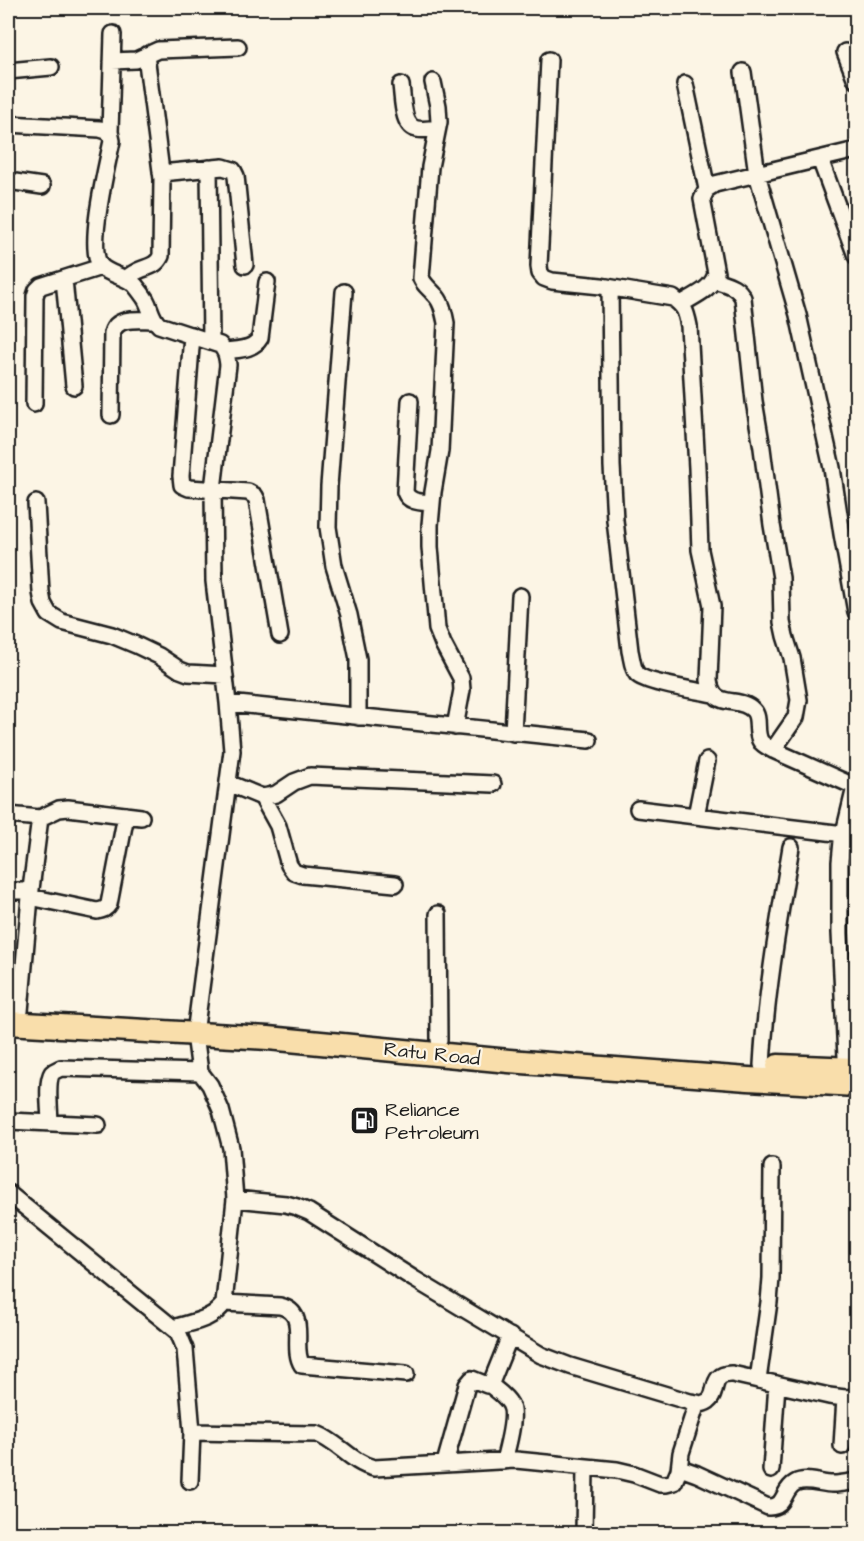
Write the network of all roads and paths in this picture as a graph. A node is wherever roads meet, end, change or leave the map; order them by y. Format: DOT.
graph roads {
  1 [pos="113,34"];
  2 [pos="238,47"];
  3 [pos="845,52"];
  4 [pos="147,55"];
  5 [pos="549,60"];
  6 [pos="112,61"];
  7 [pos="51,66"];
  8 [pos="8,70"];
  9 [pos="743,72"];
  10 [pos="856,80"];
  11 [pos="434,82"];
  12 [pos="686,84"];
  13 [pos="401,85"];
  14 [pos="8,124"];
  15 [pos="437,128"];
  16 [pos="110,132"];
  17 [pos="856,150"];
  18 [pos="820,159"];
  19 [pos="209,168"];
  20 [pos="161,173"];
  21 [pos="757,174"];
  22 [pos="8,181"];
  23 [pos="42,186"];
  24 [pos="707,189"];
  25 [pos="856,256"];
  26 [pos="245,265"];
  27 [pos="101,267"];
  28 [pos="126,278"];
  29 [pos="64,279"];
  30 [pos="715,280"];
  31 [pos="267,282"];
  32 [pos="610,288"];
  33 [pos="344,292"];
  34 [pos="681,304"];
  35 [pos="153,320"];
  36 [pos="192,335"];
  37 [pos="211,341"];
  38 [pos="225,351"];
  39 [pos="74,386"];
  40 [pos="410,401"];
  41 [pos="34,404"];
  42 [pos="111,415"];
  43 [pos="213,489"];
  44 [pos="36,502"];
  45 [pos="432,503"];
  46 [pos="520,596"];
  47 [pos="856,612"];
  48 [pos="280,635"];
  49 [pos="225,675"];
  50 [pos="713,694"];
  51 [pos="228,703"];
  52 [pos="358,717"];
  53 [pos="455,727"];
  54 [pos="513,733"];
  55 [pos="589,740"];
  56 [pos="773,750"];
  57 [pos="707,760"];
  58 [pos="228,783"];
  59 [pos="493,784"];
  60 [pos="856,786"];
  61 [pos="262,797"];
  62 [pos="638,809"];
  63 [pos="8,815"];
  64 [pos="696,816"];
  65 [pos="40,818"];
  66 [pos="844,834"];
  67 [pos="791,847"];
  68 [pos="395,884"];
  69 [pos="8,891"];
  70 [pos="30,894"];
  71 [pos="438,914"];
  72 [pos="12,1014"];
  73 [pos="196,1027"];
  74 [pos="439,1040"];
  75 [pos="762,1065"];
  76 [pos="200,1072"];
  77 [pos="852,1077"];
  78 [pos="8,1121"];
  79 [pos="50,1123"];
  80 [pos="98,1125"];
  81 [pos="772,1167"];
  82 [pos="8,1193"];
  83 [pos="235,1199"];
  84 [pos="224,1303"];
  85 [pos="173,1328"];
  86 [pos="510,1336"];
  87 [pos="406,1374"];
  88 [pos="758,1380"];
  89 [pos="489,1384"];
  90 [pos="777,1384"];
  91 [pos="851,1398"];
  92 [pos="697,1403"];
  93 [pos="192,1432"];
  94 [pos="842,1446"];
  95 [pos="504,1461"];
  96 [pos="445,1463"];
  97 [pos="585,1467"];
  98 [pos="680,1470"];
  99 [pos="771,1470"];
  100 [pos="856,1480"];
  101 [pos="190,1481"];
  102 [pos="584,1533"];
  1 -- 6 [label="street"];
  2 -- 4 [label="street"];
  3 -- 10 [label="street"];
  4 -- 6 [label="street"];
  4 -- 20 [label="street"];
  5 -- 32 [label="street"];
  6 -- 16 [label="street"];
  7 -- 8 [label="street"];
  9 -- 21 [label="street"];
  11 -- 15 [label="street"];
  12 -- 24 [label="street"];
  13 -- 15 [label="street"];
  14 -- 16 [label="street"];
  15 -- 45 [label="street"];
  16 -- 27 [label="street"];
  17 -- 18 [label="street"];
  18 -- 21 [label="street"];
  18 -- 25 [label="street"];
  19 -- 20 [label="street"];
  19 -- 26 [label="street"];
  19 -- 37 [label="street"];
  20 -- 28 [label="street"];
  21 -- 24 [label="street"];
  21 -- 47 [label="street"];
  22 -- 23 [label="street"];
  24 -- 30 [label="street"];
  27 -- 28 [label="street"];
  27 -- 29 [label="street"];
  28 -- 35 [label="street"];
  29 -- 39 [label="street"];
  29 -- 41 [label="street"];
  30 -- 34 [label="street"];
  30 -- 56 [label="street"];
  31 -- 38 [label="street"];
  32 -- 34 [label="street"];
  32 -- 50 [label="street"];
  33 -- 52 [label="street"];
  34 -- 50 [label="street"];
  35 -- 36 [label="street"];
  35 -- 42 [label="street"];
  36 -- 37 [label="street"];
  36 -- 43 [label="street"];
  37 -- 38 [label="street"];
  38 -- 43 [label="street"];
  40 -- 45 [label="street"];
  43 -- 48 [label="street"];
  43 -- 49 [label="street"];
  44 -- 49 [label="street"];
  45 -- 53 [label="street"];
  46 -- 54 [label="street"];
  49 -- 51 [label="street"];
  50 -- 56 [label="street"];
  51 -- 52 [label="street"];
  51 -- 58 [label="street"];
  52 -- 53 [label="street"];
  53 -- 54 [label="street"];
  54 -- 55 [label="street"];
  56 -- 60 [label="street"];
  57 -- 64 [label="street"];
  58 -- 61 [label="street"];
  58 -- 73 [label="street"];
  59 -- 61 [label="street"];
  60 -- 66 [label="street"];
  61 -- 68 [label="street"];
  62 -- 64 [label="street"];
  63 -- 65 [label="street"];
  64 -- 66 [label="street"];
  65 -- 70 [label="street"];
  65 -- 70 [label="street"];
  66 -- 77 [label="street"];
  67 -- 75 [label="street"];
  69 -- 70 [label="street"];
  70 -- 72 [label="street"];
  71 -- 74 [label="street"];
  72 -- 73 [label="main road, Ratu Road"];
  73 -- 74 [label="main road, Ratu Road"];
  73 -- 76 [label="street"];
  73 -- 77 [label="main road, Ratu Road"];
  74 -- 75 [label="main road, Ratu Road"];
  75 -- 77 [label="main road, Ratu Road"];
  76 -- 79 [label="street"];
  76 -- 83 [label="street"];
  78 -- 79 [label="street"];
  79 -- 80 [label="street"];
  81 -- 88 [label="street"];
  82 -- 85 [label="street"];
  83 -- 84 [label="street"];
  83 -- 86 [label="street"];
  84 -- 85 [label="street"];
  84 -- 87 [label="street"];
  85 -- 93 [label="street"];
  86 -- 89 [label="street"];
  86 -- 92 [label="street"];
  88 -- 90 [label="street"];
  88 -- 92 [label="street"];
  89 -- 95 [label="street"];
  89 -- 96 [label="street"];
  90 -- 91 [label="street"];
  90 -- 99 [label="street"];
  91 -- 94 [label="street"];
  92 -- 98 [label="street"];
  93 -- 96 [label="street"];
  93 -- 101 [label="street"];
  95 -- 96 [label="street"];
  95 -- 97 [label="street"];
  97 -- 98 [label="street"];
  97 -- 102 [label="street"];
  98 -- 100 [label="street"];
}
